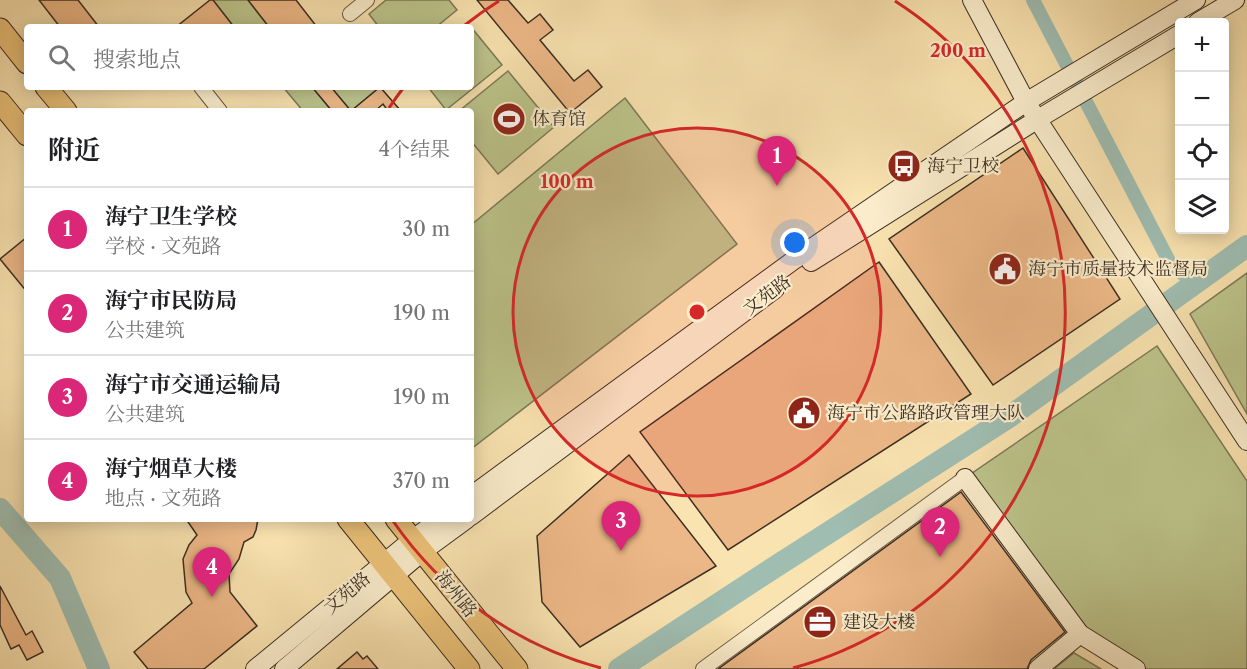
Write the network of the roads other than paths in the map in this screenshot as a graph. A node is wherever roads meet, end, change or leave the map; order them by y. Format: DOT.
graph roads {
  1 [pos="367,0"];
  2 [pos="972,0"];
  3 [pos="1197,0"];
  4 [pos="1235,0"];
  5 [pos="350,14"];
  6 [pos="1205,18"];
  7 [pos="0,30"];
  8 [pos="1175,36"];
  9 [pos="24,59"];
  10 [pos="48,90"];
  11 [pos="203,90"];
  12 [pos="0,102"];
  13 [pos="1026,102"];
  14 [pos="64,108"];
  15 [pos="218,108"];
  16 [pos="1038,119"];
  17 [pos="24,131"];
  18 [pos="1247,441"];
  19 [pos="965,478"];
  20 [pos="474,494"];
  21 [pos="474,514"];
  22 [pos="350,522"];
  23 [pos="398,522"];
  24 [pos="437,522"];
  25 [pos="461,522"];
  26 [pos="417,546"];
  27 [pos="389,570"];
  28 [pos="1080,634"];
  29 [pos="255,669"];
  30 [pos="284,669"];
  31 [pos="469,669"];
  32 [pos="517,669"];
  33 [pos="703,669"];
  34 [pos="1038,669"];
  35 [pos="1136,669"];
  1 -- 5 [label="street"];
  2 -- 13 [label="main road"];
  3 -- 13 [label="main road, 文苑路"];
  4 -- 6 [label="main road"];
  7 -- 9 [label="main road"];
  8 -- 16 [label="main road, 文苑路"];
  10 -- 14 [label="main road"];
  11 -- 15 [label="street"];
  12 -- 17 [label="main road"];
  13 -- 16 [label="main road"];
  13 -- 20 [label="main road, 文苑路"];
  16 -- 18 [label="main road"];
  16 -- 21 [label="main road, 文苑路"];
  19 -- 28 [label="main road"];
  19 -- 33 [label="street"];
  22 -- 27 [label="main road, 海州路"];
  23 -- 26 [label="main road, 海州路"];
  24 -- 26 [label="main road, 文苑路"];
  25 -- 26 [label="main road, 文苑路"];
  26 -- 27 [label="main road, 文苑路"];
  26 -- 32 [label="main road, 海州路"];
  27 -- 29 [label="main road, 文苑路"];
  27 -- 30 [label="main road, 文苑路"];
  27 -- 31 [label="main road, 海州路"];
  28 -- 34 [label="main road"];
  28 -- 35 [label="main road"];
}
